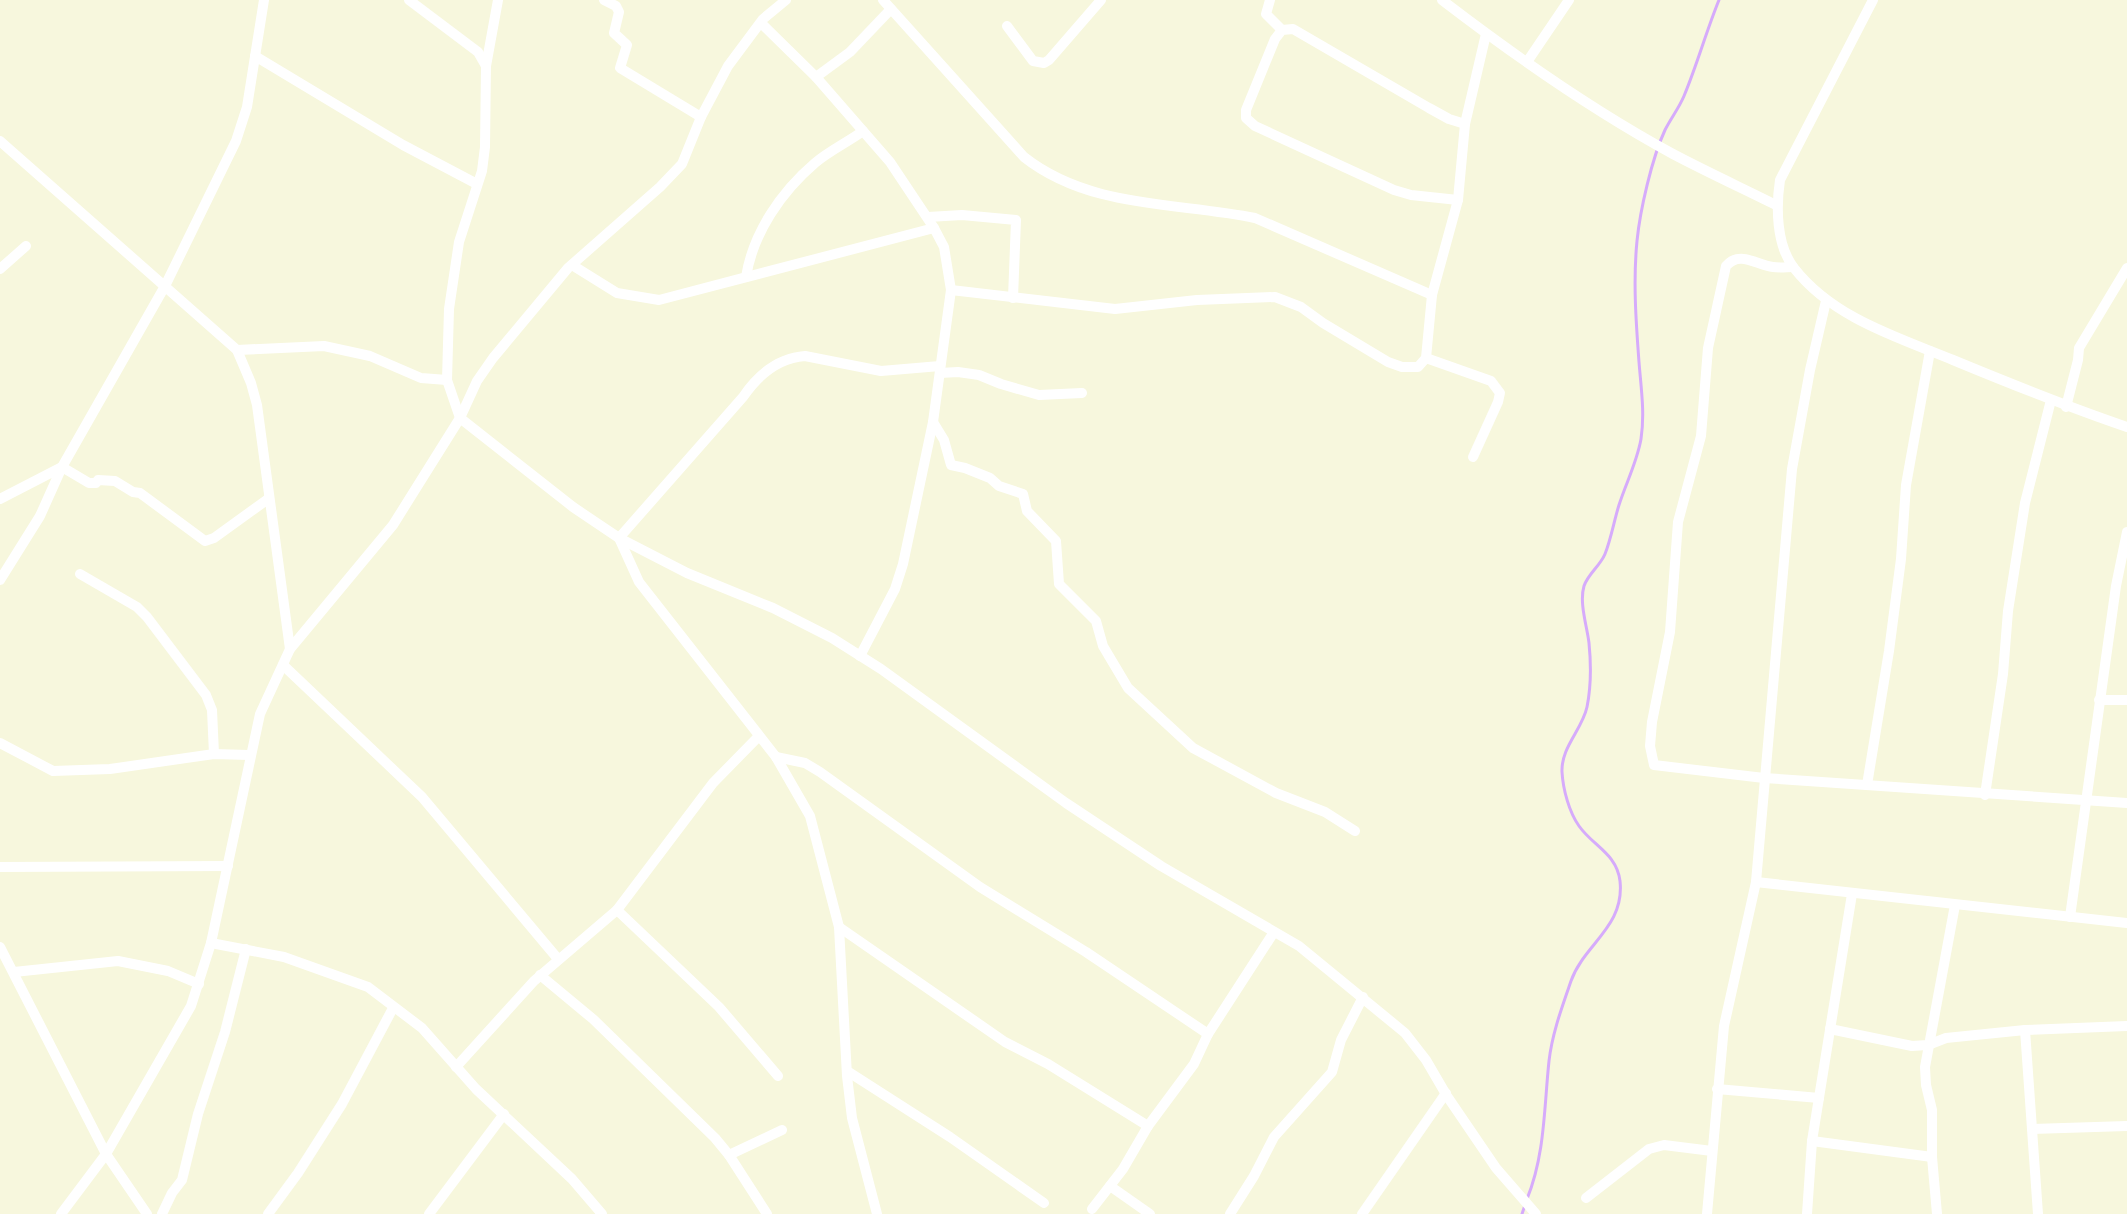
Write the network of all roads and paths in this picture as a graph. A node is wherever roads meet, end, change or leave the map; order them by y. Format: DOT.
graph roads {
  1 [pos="264,0"];
  2 [pos="409,0"];
  3 [pos="498,0"];
  4 [pos="604,0"];
  5 [pos="883,0"];
  6 [pos="1101,0"];
  7 [pos="1270,0"];
  8 [pos="1442,0"];
  9 [pos="1568,0"];
  10 [pos="1874,0"];
  11 [pos="778,2"];
  12 [pos="891,9"];
  13 [pos="761,22"];
  14 [pos="1007,26"];
  15 [pos="1282,30"];
  16 [pos="1486,34"];
  17 [pos="255,56"];
  18 [pos="1527,62"];
  19 [pos="486,66"];
  20 [pos="816,77"];
  21 [pos="701,117"];
  22 [pos="1465,124"];
  23 [pos="864,131"];
  24 [pos="0,142"];
  25 [pos="477,184"];
  26 [pos="1458,200"];
  27 [pos="1776,205"];
  28 [pos="928,217"];
  29 [pos="934,228"];
  30 [pos="26,246"];
  31 [pos="572,265"];
  32 [pos="1793,267"];
  33 [pos="2127,268"];
  34 [pos="0,269"];
  35 [pos="746,277"];
  36 [pos="165,286"];
  37 [pos="951,290"];
  38 [pos="1432,295"];
  39 [pos="1013,298"];
  40 [pos="1826,301"];
  41 [pos="237,350"];
  42 [pos="1930,351"];
  43 [pos="1426,358"];
  44 [pos="940,369"];
  45 [pos="447,380"];
  46 [pos="1082,393"];
  47 [pos="2050,400"];
  48 [pos="2066,407"];
  49 [pos="460,418"];
  50 [pos="933,422"];
  51 [pos="2127,427"];
  52 [pos="1473,457"];
  53 [pos="62,467"];
  54 [pos="0,499"];
  55 [pos="268,499"];
  56 [pos="2127,532"];
  57 [pos="619,538"];
  58 [pos="80,574"];
  59 [pos="0,580"];
  60 [pos="290,649"];
  61 [pos="860,656"];
  62 [pos="283,665"];
  63 [pos="2100,700"];
  64 [pos="2127,700"];
  65 [pos="759,736"];
  66 [pos="0,743"];
  67 [pos="214,754"];
  68 [pos="250,754"];
  69 [pos="776,757"];
  70 [pos="1764,778"];
  71 [pos="1867,786"];
  72 [pos="1985,795"];
  73 [pos="2085,800"];
  74 [pos="2127,803"];
  75 [pos="1355,831"];
  76 [pos="228,866"];
  77 [pos="0,867"];
  78 [pos="1756,882"];
  79 [pos="1852,894"];
  80 [pos="1954,905"];
  81 [pos="617,910"];
  82 [pos="2070,917"];
  83 [pos="2127,923"];
  84 [pos="839,927"];
  85 [pos="1274,932"];
  86 [pos="211,943"];
  87 [pos="0,947"];
  88 [pos="246,949"];
  89 [pos="558,959"];
  90 [pos="14,972"];
  91 [pos="540,975"];
  92 [pos="199,984"];
  93 [pos="1363,997"];
  94 [pos="393,1008"];
  95 [pos="2127,1026"];
  96 [pos="1830,1029"];
  97 [pos="2025,1030"];
  98 [pos="1208,1034"];
  99 [pos="1928,1045"];
  100 [pos="456,1067"];
  101 [pos="846,1071"];
  102 [pos="778,1076"];
  103 [pos="1717,1089"];
  104 [pos="1446,1093"];
  105 [pos="1818,1098"];
  106 [pos="504,1114"];
  107 [pos="1148,1126"];
  108 [pos="2127,1126"];
  109 [pos="2032,1129"];
  110 [pos="782,1130"];
  111 [pos="1812,1141"];
  112 [pos="1712,1150"];
  113 [pos="106,1154"];
  114 [pos="730,1156"];
  115 [pos="1932,1156"];
  116 [pos="1110,1186"];
  117 [pos="1586,1198"];
  118 [pos="1044,1203"];
  119 [pos="1092,1210"];
  120 [pos="1533,1211"];
  121 [pos="61,1214"];
  122 [pos="147,1214"];
  123 [pos="162,1214"];
  124 [pos="268,1214"];
  125 [pos="429,1214"];
  126 [pos="602,1214"];
  127 [pos="767,1214"];
  128 [pos="877,1214"];
  129 [pos="1150,1214"];
  130 [pos="1230,1214"];
  131 [pos="1362,1214"];
  132 [pos="1707,1214"];
  133 [pos="1807,1214"];
  134 [pos="1936,1214"];
  135 [pos="2038,1214"];
  1 -- 17 [label="street"];
  2 -- 19 [label="street"];
  3 -- 19 [label="street"];
  4 -- 21 [label="street"];
  5 -- 12 [label="street"];
  6 -- 14 [label="street"];
  7 -- 15 [label="street"];
  8 -- 16 [label="street"];
  9 -- 18 [label="street"];
  10 -- 27 [label="street"];
  11 -- 13 [label="street"];
  12 -- 20 [label="street"];
  12 -- 38 [label="street"];
  13 -- 20 [label="street"];
  13 -- 21 [label="street"];
  15 -- 22 [label="street"];
  15 -- 26 [label="street"];
  16 -- 18 [label="street"];
  16 -- 22 [label="street"];
  17 -- 25 [label="street"];
  17 -- 36 [label="street"];
  18 -- 27 [label="street"];
  19 -- 25 [label="street"];
  20 -- 23 [label="street"];
  21 -- 31 [label="street"];
  22 -- 26 [label="street"];
  23 -- 28 [label="street"];
  23 -- 35 [label="street"];
  24 -- 36 [label="street"];
  25 -- 45 [label="street"];
  26 -- 38 [label="street"];
  27 -- 32 [label="street"];
  28 -- 29 [label="street"];
  28 -- 39 [label="street"];
  29 -- 35 [label="street"];
  29 -- 37 [label="street"];
  30 -- 34 [label="street"];
  31 -- 35 [label="street"];
  31 -- 49 [label="street"];
  32 -- 40 [label="street"];
  32 -- 70 [label="street"];
  33 -- 48 [label="street"];
  36 -- 41 [label="street"];
  36 -- 53 [label="street"];
  37 -- 39 [label="street"];
  37 -- 44 [label="street"];
  38 -- 43 [label="street"];
  39 -- 43 [label="street"];
  40 -- 42 [label="street"];
  40 -- 70 [label="street"];
  41 -- 45 [label="street"];
  41 -- 55 [label="street"];
  42 -- 47 [label="street"];
  42 -- 71 [label="street"];
  43 -- 52 [label="street"];
  44 -- 46 [label="street"];
  44 -- 50 [label="street"];
  44 -- 57 [label="street"];
  45 -- 49 [label="street"];
  47 -- 48 [label="street"];
  47 -- 72 [label="street"];
  48 -- 51 [label="street"];
  49 -- 57 [label="street"];
  49 -- 60 [label="street"];
  50 -- 61 [label="street"];
  50 -- 75 [label="street"];
  53 -- 54 [label="street"];
  53 -- 55 [label="street"];
  53 -- 59 [label="street"];
  55 -- 60 [label="street"];
  56 -- 63 [label="street"];
  57 -- 61 [label="street"];
  57 -- 65 [label="street"];
  58 -- 67 [label="street"];
  60 -- 62 [label="street"];
  61 -- 85 [label="street"];
  62 -- 68 [label="street"];
  62 -- 89 [label="street"];
  63 -- 64 [label="street"];
  63 -- 73 [label="street"];
  65 -- 69 [label="street"];
  65 -- 81 [label="street"];
  66 -- 67 [label="street"];
  67 -- 68 [label="street"];
  68 -- 76 [label="street"];
  69 -- 84 [label="street"];
  69 -- 98 [label="street"];
  70 -- 71 [label="street"];
  70 -- 78 [label="street"];
  71 -- 72 [label="street"];
  72 -- 73 [label="street"];
  73 -- 74 [label="street"];
  73 -- 82 [label="street"];
  76 -- 77 [label="street"];
  76 -- 86 [label="street"];
  78 -- 79 [label="street"];
  78 -- 103 [label="street"];
  79 -- 80 [label="street"];
  79 -- 96 [label="street"];
  80 -- 82 [label="street"];
  80 -- 99 [label="street"];
  81 -- 89 [label="street"];
  81 -- 102 [label="street"];
  82 -- 83 [label="street"];
  84 -- 101 [label="street"];
  84 -- 107 [label="street"];
  85 -- 93 [label="street"];
  85 -- 98 [label="street"];
  86 -- 88 [label="street"];
  86 -- 92 [label="street"];
  87 -- 90 [label="street"];
  88 -- 94 [label="street"];
  88 -- 123 [label="street"];
  89 -- 91 [label="street"];
  90 -- 92 [label="street"];
  90 -- 113 [label="street"];
  91 -- 100 [label="street"];
  91 -- 114 [label="street"];
  92 -- 113 [label="street"];
  93 -- 104 [label="street"];
  93 -- 130 [label="street"];
  94 -- 100 [label="street"];
  94 -- 124 [label="street"];
  95 -- 97 [label="street"];
  96 -- 99 [label="street"];
  96 -- 105 [label="street"];
  97 -- 99 [label="street"];
  97 -- 109 [label="street"];
  98 -- 107 [label="street"];
  99 -- 115 [label="street"];
  100 -- 106 [label="street"];
  101 -- 118 [label="street"];
  101 -- 128 [label="street"];
  103 -- 105 [label="street"];
  103 -- 112 [label="street"];
  104 -- 120 [label="street"];
  104 -- 131 [label="street"];
  105 -- 111 [label="street"];
  106 -- 125 [label="street"];
  106 -- 126 [label="street"];
  107 -- 116 [label="street"];
  108 -- 109 [label="street"];
  109 -- 135 [label="street"];
  110 -- 114 [label="street"];
  111 -- 115 [label="street"];
  111 -- 133 [label="street"];
  112 -- 117 [label="street"];
  112 -- 132 [label="street"];
  113 -- 121 [label="street"];
  113 -- 122 [label="street"];
  114 -- 127 [label="street"];
  115 -- 134 [label="street"];
  116 -- 119 [label="street"];
  116 -- 129 [label="street"];
}
